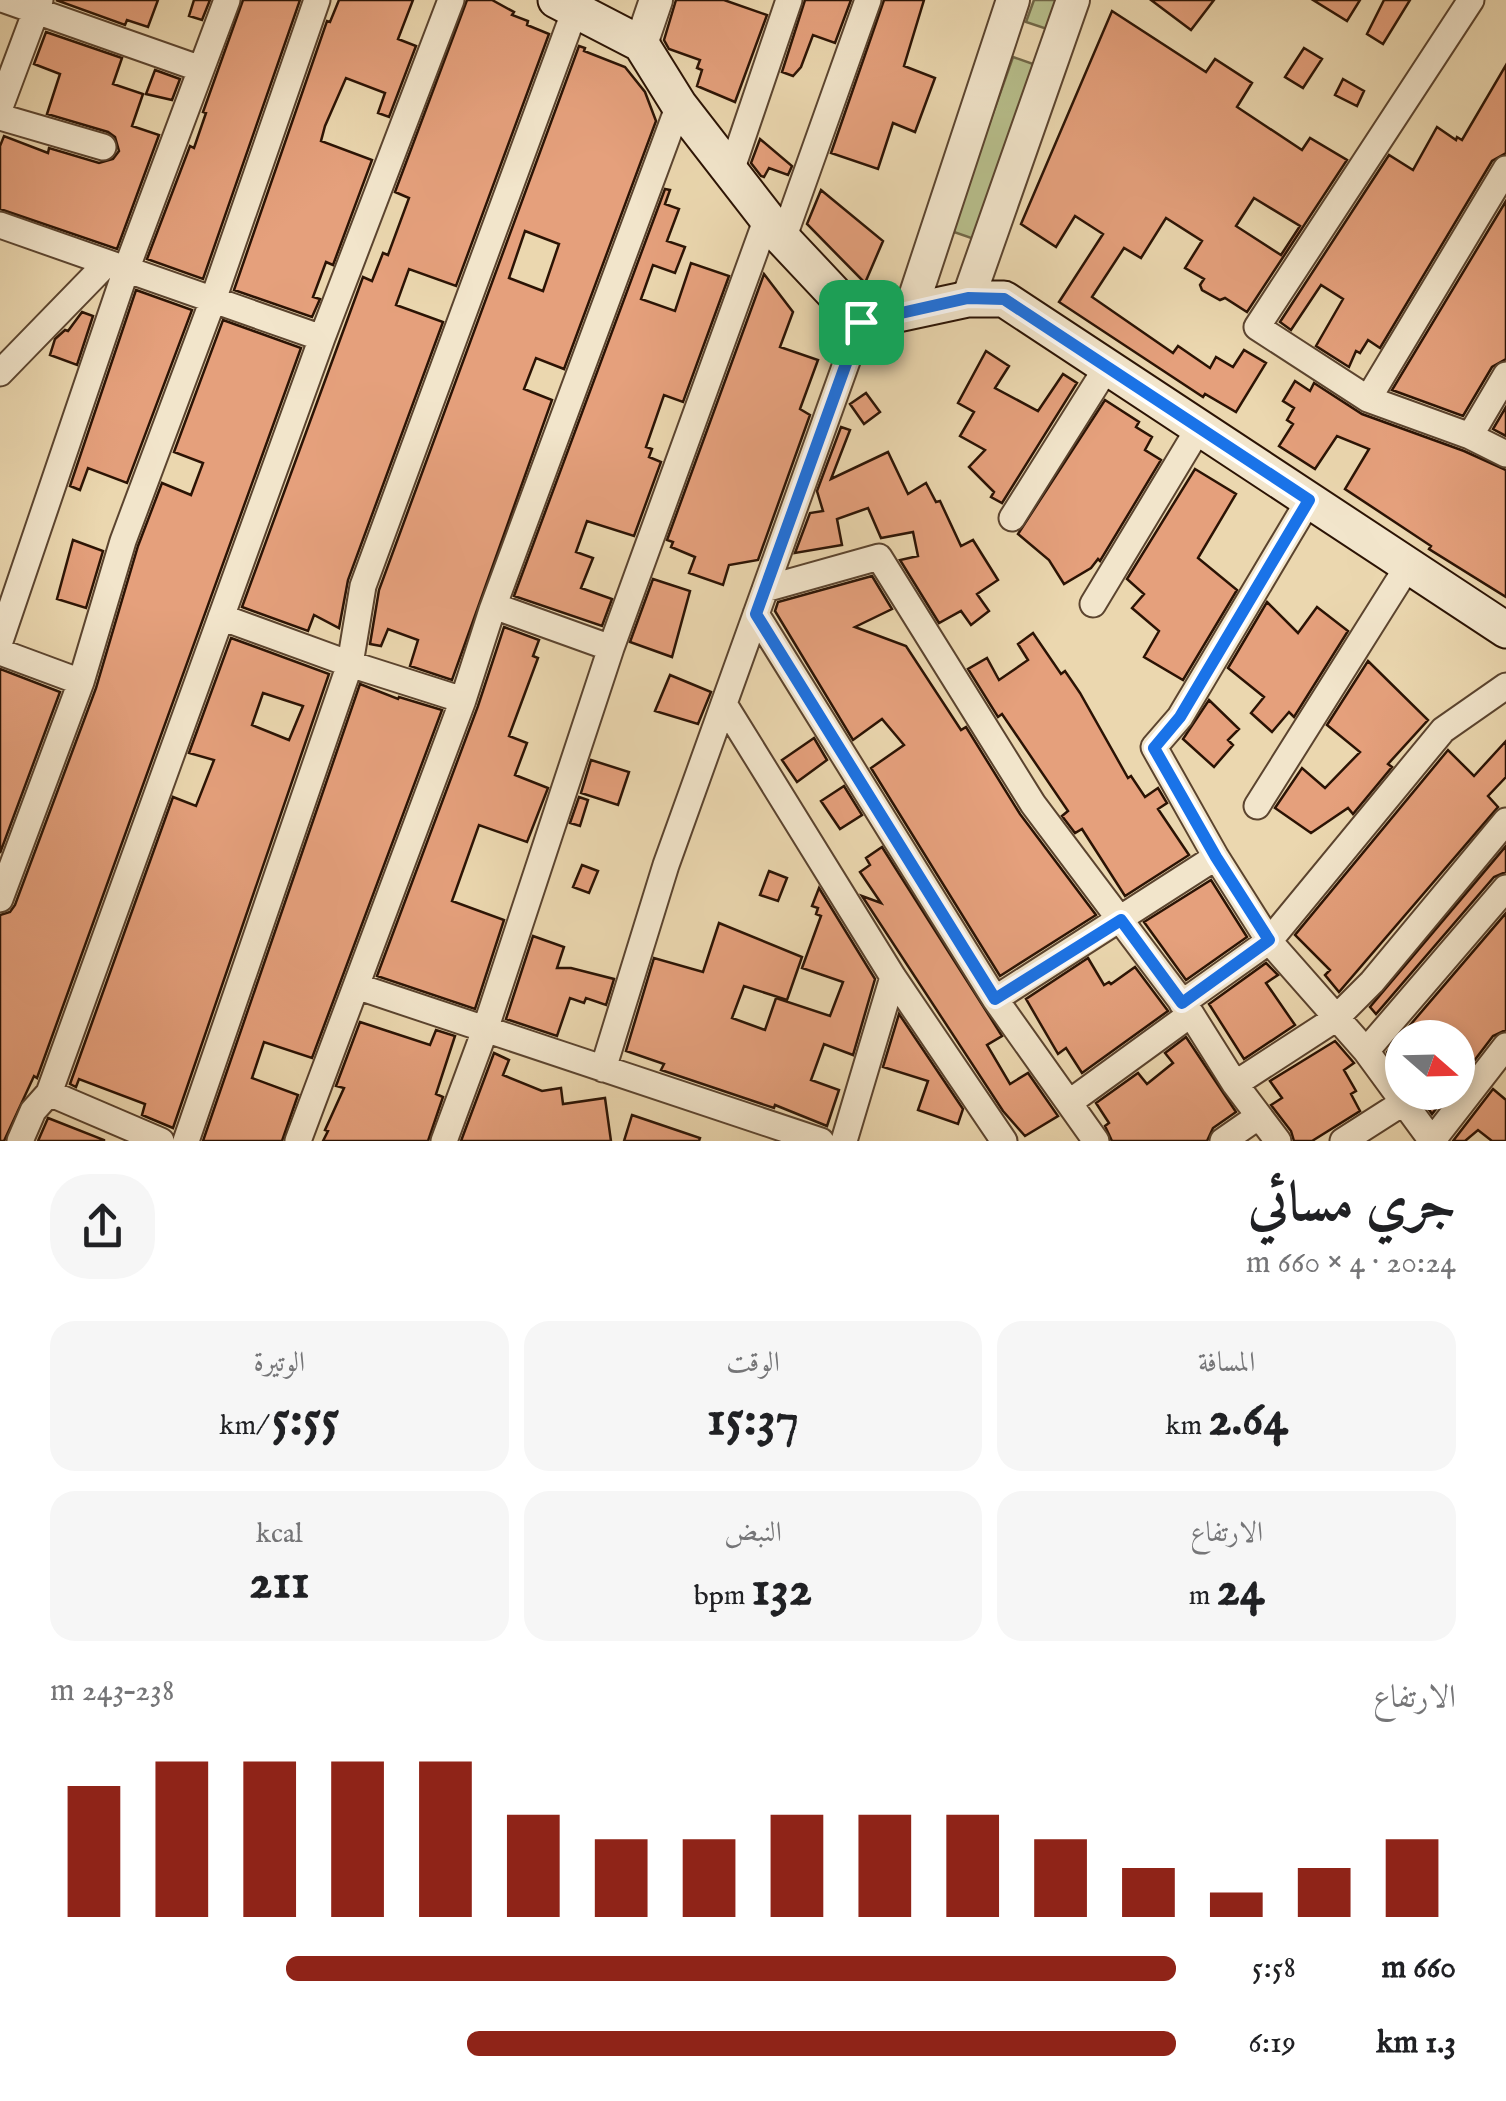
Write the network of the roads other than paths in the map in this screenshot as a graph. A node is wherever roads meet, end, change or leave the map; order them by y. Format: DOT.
graph roads {
  1 [pos="5,0"];
  2 [pos="227,0"];
  3 [pos="316,0"];
  4 [pos="451,0"];
  5 [pos="656,0"];
  6 [pos="789,0"];
  7 [pos="868,0"];
  8 [pos="1013,0"];
  9 [pos="1072,0"];
  10 [pos="1471,0"];
  11 [pos="566,5"];
  12 [pos="38,6"];
  13 [pos="999,40"];
  14 [pos="641,44"];
  15 [pos="1052,60"];
  16 [pos="201,70"];
  17 [pos="679,105"];
  18 [pos="0,107"];
  19 [pos="0,117"];
  20 [pos="103,147"];
  21 [pos="1506,169"];
  22 [pos="730,171"];
  23 [pos="0,226"];
  24 [pos="775,228"];
  25 [pos="116,267"];
  26 [pos="968,298"];
  27 [pos="213,300"];
  28 [pos="910,312"];
  29 [pos="861,322"];
  30 [pos="322,338"];
  31 [pos="1107,367"];
  32 [pos="0,373"];
  33 [pos="1506,375"];
  34 [pos="1368,399"];
  35 [pos="1199,428"];
  36 [pos="1470,436"];
  37 [pos="1506,454"];
  38 [pos="1309,500"];
  39 [pos="1012,518"];
  40 [pos="1408,566"];
  41 [pos="764,589"];
  42 [pos="1093,604"];
  43 [pos="494,606"];
  44 [pos="756,614"];
  45 [pos="221,617"];
  46 [pos="1506,630"];
  47 [pos="0,640"];
  48 [pos="611,648"];
  49 [pos="0,652"];
  50 [pos="350,664"];
  51 [pos="81,682"];
  52 [pos="1506,686"];
  53 [pos="463,700"];
  54 [pos="724,704"];
  55 [pos="1257,806"];
  56 [pos="1506,821"];
  57 [pos="1216,857"];
  58 [pos="1506,888"];
  59 [pos="0,899"];
  60 [pos="1121,920"];
  61 [pos="1269,940"];
  62 [pos="893,977"];
  63 [pos="356,986"];
  64 [pos="995,999"];
  65 [pos="1187,1008"];
  66 [pos="1335,1020"];
  67 [pos="485,1030"];
  68 [pos="1506,1046"];
  69 [pos="1366,1051"];
  70 [pos="603,1069"];
  71 [pos="1385,1076"];
  72 [pos="1236,1084"];
  73 [pos="49,1093"];
  74 [pos="1070,1102"];
  75 [pos="1391,1110"];
  76 [pos="1410,1110"];
  77 [pos="1260,1116"];
  78 [pos="813,1140"];
  79 [pos="20,1141"];
  80 [pos="162,1141"];
  81 [pos="186,1141"];
  82 [pos="298,1141"];
  83 [pos="444,1141"];
  84 [pos="844,1141"];
  85 [pos="1004,1141"];
  86 [pos="1096,1141"];
  87 [pos="1223,1141"];
  88 [pos="1278,1141"];
  89 [pos="1342,1141"];
  90 [pos="1432,1141"];
  1 -- 12 [label="street"];
  2 -- 16 [label="street"];
  3 -- 27 [label="street"];
  4 -- 30 [label="street"];
  5 -- 14 [label="street"];
  6 -- 22 [label="street"];
  7 -- 24 [label="street"];
  8 -- 13 [label="street"];
  9 -- 15 [label="street"];
  10 -- 34 [label="street"];
  11 -- 14 [label="main road"];
  11 -- 50 [label="street"];
  12 -- 16 [label="street"];
  12 -- 18 [label="street"];
  13 -- 15 [label="street"];
  13 -- 28 [label="street"];
  14 -- 17 [label="main road"];
  15 -- 26 [label="street"];
  16 -- 25 [label="street"];
  17 -- 22 [label="main road"];
  17 -- 43 [label="street"];
  19 -- 20 [label="street"];
  21 -- 34 [label="street"];
  22 -- 24 [label="main road"];
  23 -- 25 [label="street"];
  24 -- 29 [label="main road"];
  24 -- 48 [label="street"];
  25 -- 27 [label="street"];
  25 -- 32 [label="street"];
  25 -- 47 [label="street"];
  26 -- 28 [label="main road"];
  26 -- 31 [label="main road"];
  27 -- 30 [label="street"];
  27 -- 51 [label="street"];
  28 -- 29 [label="main road"];
  29 -- 41 [label="street"];
  30 -- 45 [label="street"];
  31 -- 35 [label="main road"];
  31 -- 39 [label="street"];
  33 -- 36 [label="street"];
  34 -- 36 [label="street"];
  35 -- 38 [label="main road"];
  35 -- 42 [label="street"];
  36 -- 37 [label="street"];
  38 -- 40 [label="main road"];
  38 -- 57 [label="street"];
  40 -- 46 [label="main road"];
  40 -- 55 [label="street"];
  41 -- 44 [label="street"];
  41 -- 60 [label="street"];
  43 -- 48 [label="street"];
  43 -- 53 [label="street"];
  44 -- 54 [label="street"];
  44 -- 64 [label="street"];
  45 -- 50 [label="street"];
  45 -- 73 [label="street"];
  48 -- 67 [label="street"];
  49 -- 51 [label="street"];
  50 -- 53 [label="street"];
  50 -- 81 [label="street"];
  51 -- 59 [label="street"];
  52 -- 61 [label="street"];
  53 -- 63 [label="street"];
  54 -- 62 [label="street"];
  54 -- 70 [label="street"];
  56 -- 66 [label="street"];
  57 -- 60 [label="street"];
  57 -- 61 [label="street"];
  58 -- 69 [label="street"];
  60 -- 64 [label="street"];
  60 -- 65 [label="street"];
  61 -- 65 [label="street"];
  61 -- 66 [label="street"];
  62 -- 84 [label="street"];
  62 -- 85 [label="street"];
  63 -- 67 [label="street"];
  63 -- 82 [label="street"];
  64 -- 74 [label="street"];
  65 -- 72 [label="street"];
  65 -- 74 [label="street"];
  66 -- 69 [label="street"];
  66 -- 72 [label="street"];
  67 -- 70 [label="street"];
  67 -- 83 [label="street"];
  68 -- 90 [label="street"];
  69 -- 71 [label="street"];
  70 -- 78 [label="street"];
  72 -- 77 [label="street"];
  73 -- 79 [label="street"];
  73 -- 80 [label="street"];
  74 -- 86 [label="street"];
  75 -- 89 [label="street"];
  76 -- 90 [label="street"];
  77 -- 87 [label="street"];
  77 -- 88 [label="street"];
}
